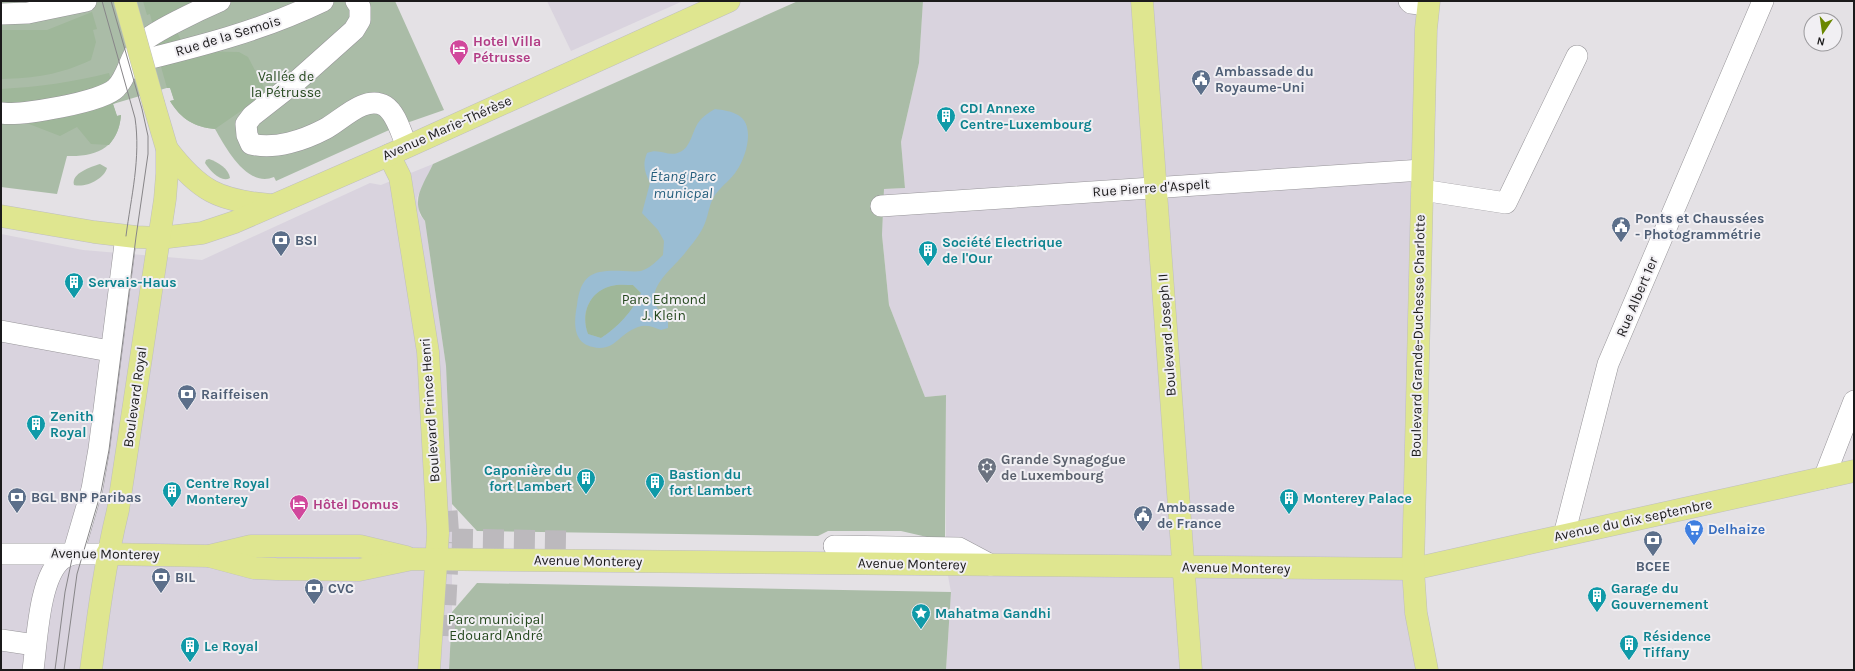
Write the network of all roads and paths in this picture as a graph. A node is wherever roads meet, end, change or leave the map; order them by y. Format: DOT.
graph roads {
  1 [pos="86,1"];
  2 [pos="125,1"];
  3 [pos="220,1"];
  4 [pos="323,1"];
  5 [pos="356,1"];
  6 [pos="729,1"];
  7 [pos="1142,1"];
  8 [pos="1762,1"];
  9 [pos="1422,2"];
  10 [pos="1,14"];
  11 [pos="1577,56"];
  12 [pos="131,63"];
  13 [pos="1,113"];
  14 [pos="167,149"];
  15 [pos="398,150"];
  16 [pos="1422,180"];
  17 [pos="1156,188"];
  18 [pos="273,205"];
  19 [pos="881,206"];
  20 [pos="1,216"];
  21 [pos="126,236"];
  22 [pos="160,238"];
  23 [pos="1,331"];
  24 [pos="104,350"];
  25 [pos="1854,401"];
  26 [pos="1854,471"];
  27 [pos="1824,478"];
  28 [pos="1564,535"];
  29 [pos="274,545"];
  30 [pos="834,546"];
  31 [pos="1,554"];
  32 [pos="73,554"];
  33 [pos="107,554"];
  34 [pos="209,556"];
  35 [pos="412,559"];
  36 [pos="437,559"];
  37 [pos="991,565"];
  38 [pos="1184,567"];
  39 [pos="274,568"];
  40 [pos="1412,569"];
  41 [pos="1,640"];
  42 [pos="28,644"];
  43 [pos="33,670"];
  44 [pos="91,670"];
  45 [pos="429,670"];
  46 [pos="1191,670"];
  47 [pos="1427,670"];
  1 -- 10 [label="street"];
  2 -- 14 [label="main road, bridge"];
  3 -- 12 [label="street"];
  4 -- 12 [label="street, Rue de la Semois"];
  5 -- 15 [label="street"];
  6 -- 15 [label="main road, Avenue Marie-Thérèse"];
  7 -- 17 [label="main road, Boulevard Joseph II"];
  8 -- 28 [label="street, Rue Albert 1er"];
  9 -- 16 [label="main road, Boulevard Grande-Duchesse Charlotte"];
  11 -- 16 [label="street, Rue Pierre d'Aspelt"];
  12 -- 13 [label="street"];
  14 -- 18 [label="main road"];
  14 -- 22 [label="main road, Boulevard Royal"];
  15 -- 18 [label="main road, Avenue Marie-Thérèse"];
  15 -- 36 [label="main road, Boulevard Prince Henri"];
  16 -- 17 [label="street, Rue Pierre d'Aspelt"];
  16 -- 40 [label="main road, Boulevard Grande-Duchesse Charlotte"];
  17 -- 19 [label="street, Rue Pierre d'Aspelt"];
  17 -- 38 [label="main road, Boulevard Joseph II"];
  18 -- 22 [label="main road, Avenue Marie-Thérèse"];
  20 -- 21 [label="main road, Avenue Marie-Thérèse"];
  21 -- 22 [label="main road, Avenue Marie-Thérèse"];
  21 -- 32 [label="street"];
  22 -- 33 [label="main road, Boulevard Royal"];
  23 -- 24 [label="street"];
  25 -- 27 [label="street"];
  26 -- 27 [label="main road, Avenue du dix septembre"];
  27 -- 28 [label="main road, Avenue du dix septembre"];
  28 -- 40 [label="main road, Avenue du dix septembre"];
  29 -- 34 [label="main road, Avenue Monterey"];
  29 -- 35 [label="main road, Avenue Monterey"];
  29 -- 39 [label="main road"];
  30 -- 37 [label="street"];
  31 -- 32 [label="street, Avenue Monterey"];
  32 -- 33 [label="street, Avenue Monterey"];
  32 -- 43 [label="street"];
  33 -- 34 [label="main road, Avenue Monterey"];
  33 -- 44 [label="main road, Boulevard Royal"];
  34 -- 39 [label="main road, Avenue Monterey"];
  35 -- 36 [label="main road, Avenue Monterey"];
  35 -- 39 [label="main road, Avenue Monterey"];
  36 -- 37 [label="main road, Avenue Monterey"];
  36 -- 45 [label="main road, Boulevard Prince Henri"];
  37 -- 38 [label="main road, Avenue Monterey"];
  38 -- 40 [label="main road, Avenue Monterey"];
  38 -- 46 [label="main road, Boulevard Joseph II"];
  40 -- 47 [label="main road, Boulevard Grande-Duchesse Charlotte"];
  41 -- 42 [label="street"];
}
